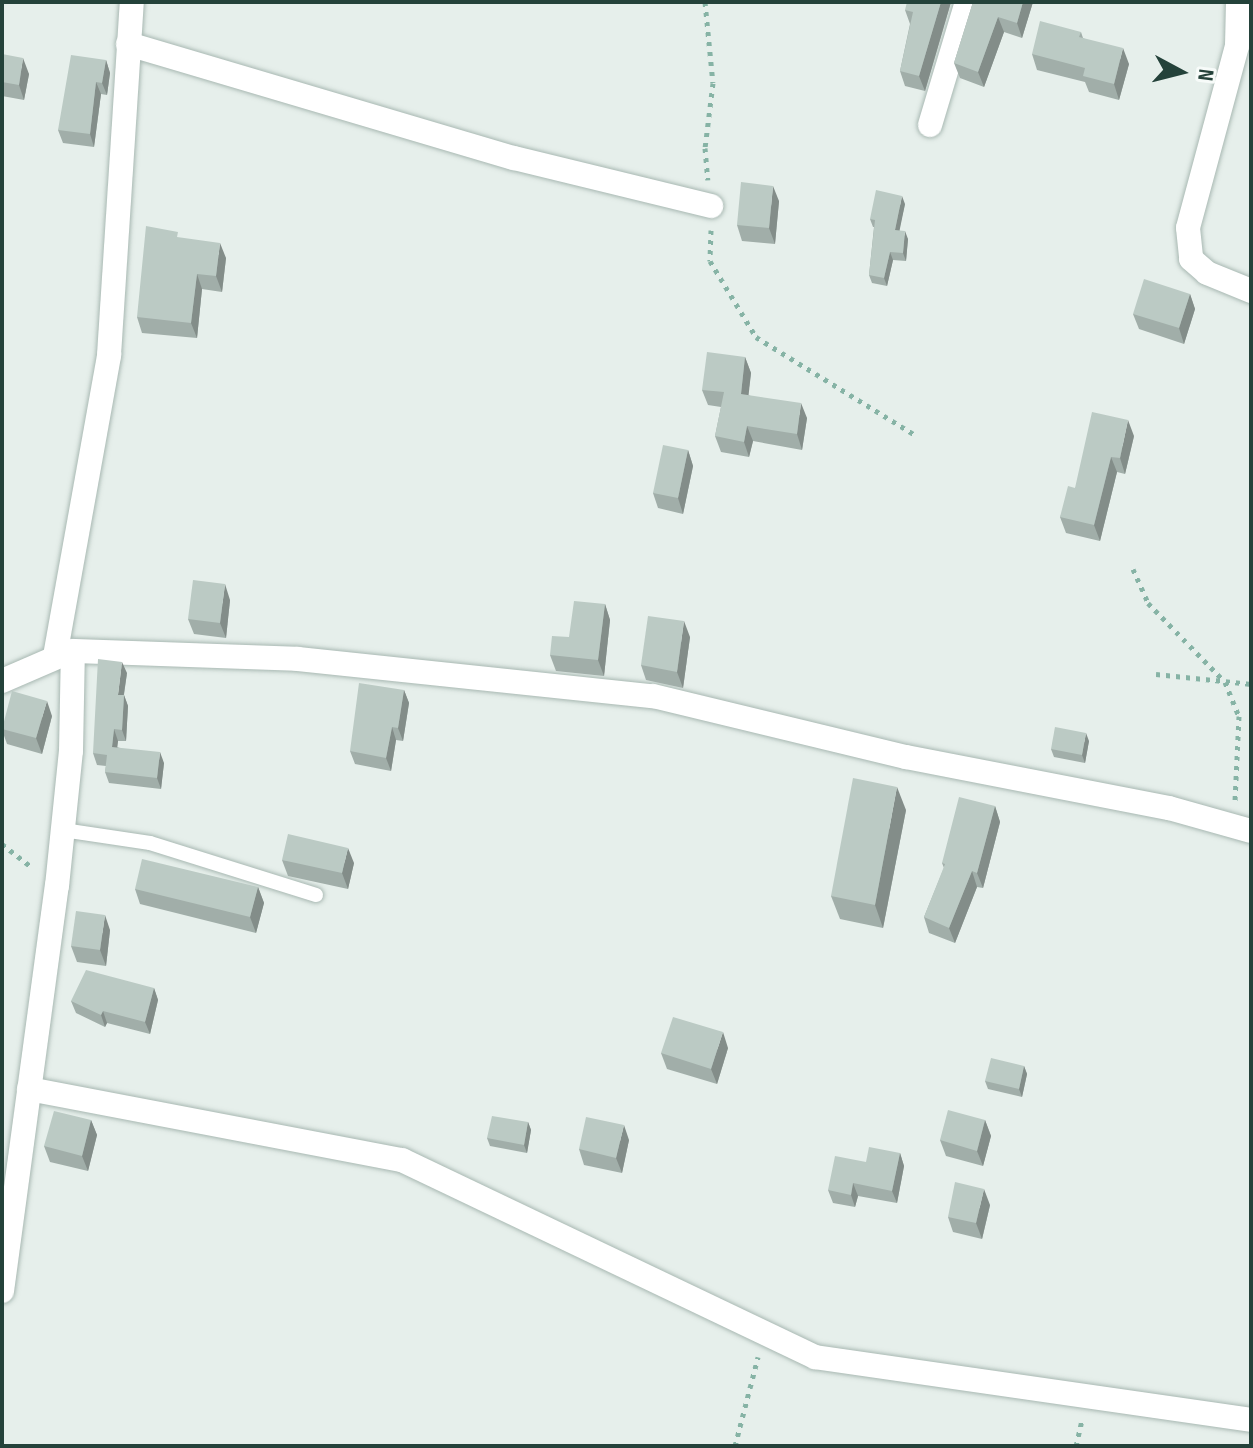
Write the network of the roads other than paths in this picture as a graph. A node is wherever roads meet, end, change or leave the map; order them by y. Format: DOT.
graph roads {
  1 [pos="132,2"];
  2 [pos="967,2"];
  3 [pos="1238,2"];
  4 [pos="128,44"];
  5 [pos="930,125"];
  6 [pos="711,206"];
  7 [pos="1251,291"];
  8 [pos="64,654"];
  9 [pos="2,681"];
  10 [pos="1243,829"];
  11 [pos="63,830"];
  12 [pos="316,895"];
  13 [pos="29,1089"];
  14 [pos="2,1291"];
  15 [pos="1251,1420"];
  1 -- 4 [label="street"];
  2 -- 5 [label="street"];
  3 -- 7 [label="street"];
  4 -- 6 [label="street"];
  4 -- 8 [label="street"];
  8 -- 9 [label="street"];
  8 -- 10 [label="street"];
  8 -- 11 [label="street"];
  11 -- 12 [label="lane"];
  11 -- 13 [label="street"];
  13 -- 14 [label="street"];
  13 -- 15 [label="street"];
}
